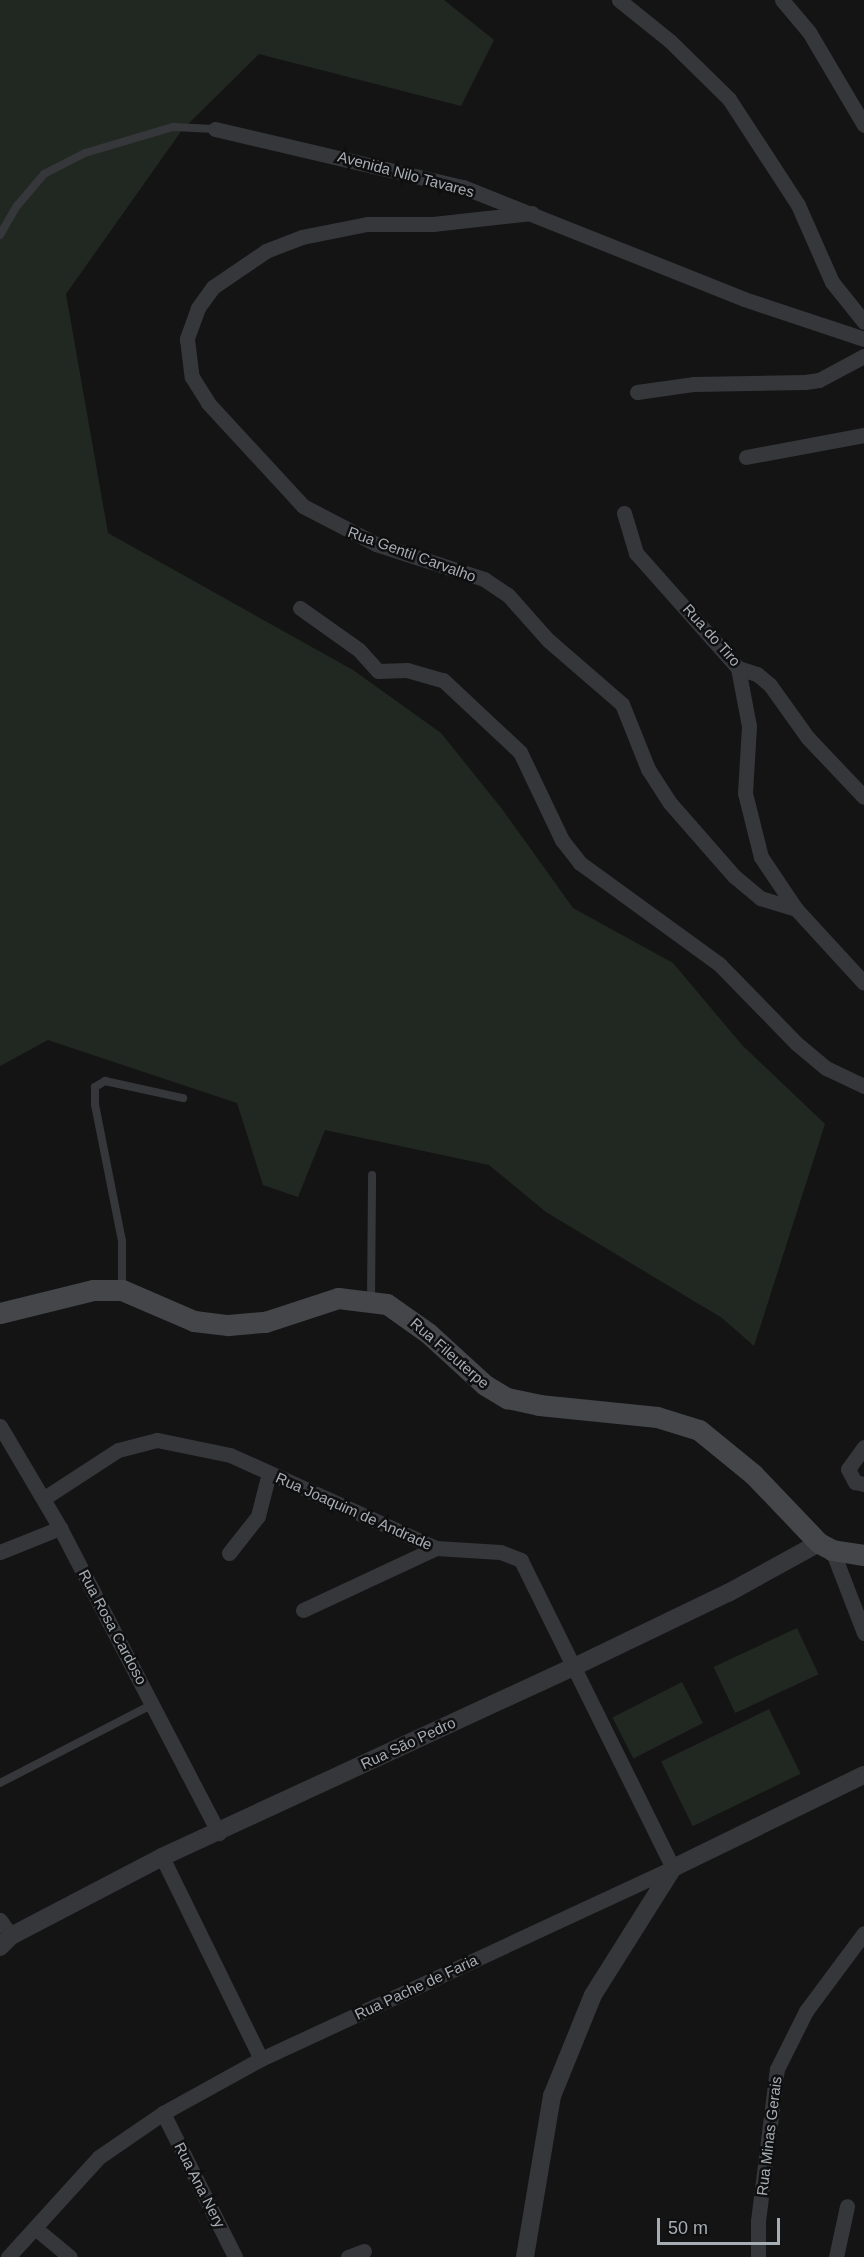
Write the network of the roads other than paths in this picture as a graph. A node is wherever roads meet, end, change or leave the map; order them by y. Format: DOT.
graph roads {
  1 [pos="618,0"];
  2 [pos="782,0"];
  3 [pos="864,125"];
  4 [pos="215,129"];
  5 [pos="532,213"];
  6 [pos="0,235"];
  7 [pos="864,322"];
  8 [pos="864,339"];
  9 [pos="864,356"];
  10 [pos="637,392"];
  11 [pos="864,435"];
  12 [pos="746,457"];
  13 [pos="624,513"];
  14 [pos="300,608"];
  15 [pos="738,668"];
  16 [pos="864,797"];
  17 [pos="796,909"];
  18 [pos="864,983"];
  19 [pos="864,1086"];
  20 [pos="183,1098"];
  21 [pos="372,1175"];
  22 [pos="122,1290"];
  23 [pos="371,1300"];
  24 [pos="0,1313"];
  25 [pos="0,1426"];
  26 [pos="864,1447"];
  27 [pos="269,1473"];
  28 [pos="864,1484"];
  29 [pos="44,1498"];
  30 [pos="60,1528"];
  31 [pos="826,1547"];
  32 [pos="436,1548"];
  33 [pos="0,1552"];
  34 [pos="229,1553"];
  35 [pos="864,1555"];
  36 [pos="303,1610"];
  37 [pos="864,1633"];
  38 [pos="576,1666"];
  39 [pos="153,1704"];
  40 [pos="864,1774"];
  41 [pos="0,1783"];
  42 [pos="219,1833"];
  43 [pos="162,1857"];
  44 [pos="673,1868"];
  45 [pos="0,1920"];
  46 [pos="864,1933"];
  47 [pos="6,1941"];
  48 [pos="261,2059"];
  49 [pos="163,2113"];
  50 [pos="847,2206"];
  51 [pos="35,2228"];
  52 [pos="364,2251"];
  53 [pos="9,2257"];
  54 [pos="70,2257"];
  55 [pos="236,2257"];
  56 [pos="348,2257"];
  57 [pos="525,2257"];
  58 [pos="758,2257"];
  59 [pos="836,2257"];
  1 -- 7 [label="street"];
  2 -- 3 [label="street"];
  4 -- 5 [label="street, Avenida Nilo Tavares"];
  4 -- 6 [label="lane, Avenida Nilo Tavares"];
  5 -- 8 [label="street, Avenida Nilo Tavares"];
  5 -- 17 [label="street, Rua Gentil Carvalho"];
  9 -- 10 [label="street"];
  11 -- 12 [label="street"];
  13 -- 15 [label="street, Rua do Tiro"];
  14 -- 19 [label="street"];
  15 -- 16 [label="street, Rua do Tiro"];
  15 -- 17 [label="street"];
  17 -- 18 [label="street"];
  20 -- 22 [label="lane"];
  21 -- 23 [label="lane"];
  22 -- 23 [label="main road, Rua Fileuterpe"];
  22 -- 24 [label="main road, Rua Fileuterpe"];
  23 -- 31 [label="main road, Rua Fileuterpe"];
  25 -- 29 [label="street, Rua Rosa Cardoso"];
  26 -- 28 [label="street"];
  27 -- 29 [label="street, Rua Joaquim de Andrade"];
  27 -- 32 [label="street, Rua Joaquim de Andrade"];
  27 -- 34 [label="street"];
  29 -- 30 [label="street, Rua Rosa Cardoso"];
  30 -- 33 [label="street"];
  30 -- 39 [label="street, Rua Rosa Cardoso"];
  31 -- 35 [label="main road"];
  31 -- 37 [label="street"];
  31 -- 38 [label="street, Rua São Pedro"];
  32 -- 36 [label="street"];
  32 -- 38 [label="street, Rua Joaquim de Andrade"];
  38 -- 42 [label="street, Rua São Pedro"];
  38 -- 44 [label="street, Rua Joaquim de Andrade"];
  39 -- 41 [label="lane"];
  39 -- 42 [label="street, Rua Rosa Cardoso"];
  40 -- 44 [label="street, Rua Pache de Faria"];
  42 -- 43 [label="street, Rua São Pedro"];
  43 -- 47 [label="street, Rua São Pedro"];
  43 -- 48 [label="street"];
  44 -- 48 [label="street, Rua Pache de Faria"];
  44 -- 57 [label="street"];
  45 -- 47 [label="street"];
  46 -- 58 [label="street, Rua Minas Gerais"];
  48 -- 49 [label="street, Rua Pache de Faria"];
  49 -- 51 [label="street, Rua Pache de Faria"];
  49 -- 55 [label="street, Rua Ana Nery"];
  50 -- 59 [label="street"];
  51 -- 53 [label="street, Rua Pache de Faria"];
  51 -- 54 [label="street"];
  52 -- 56 [label="street"];
}
